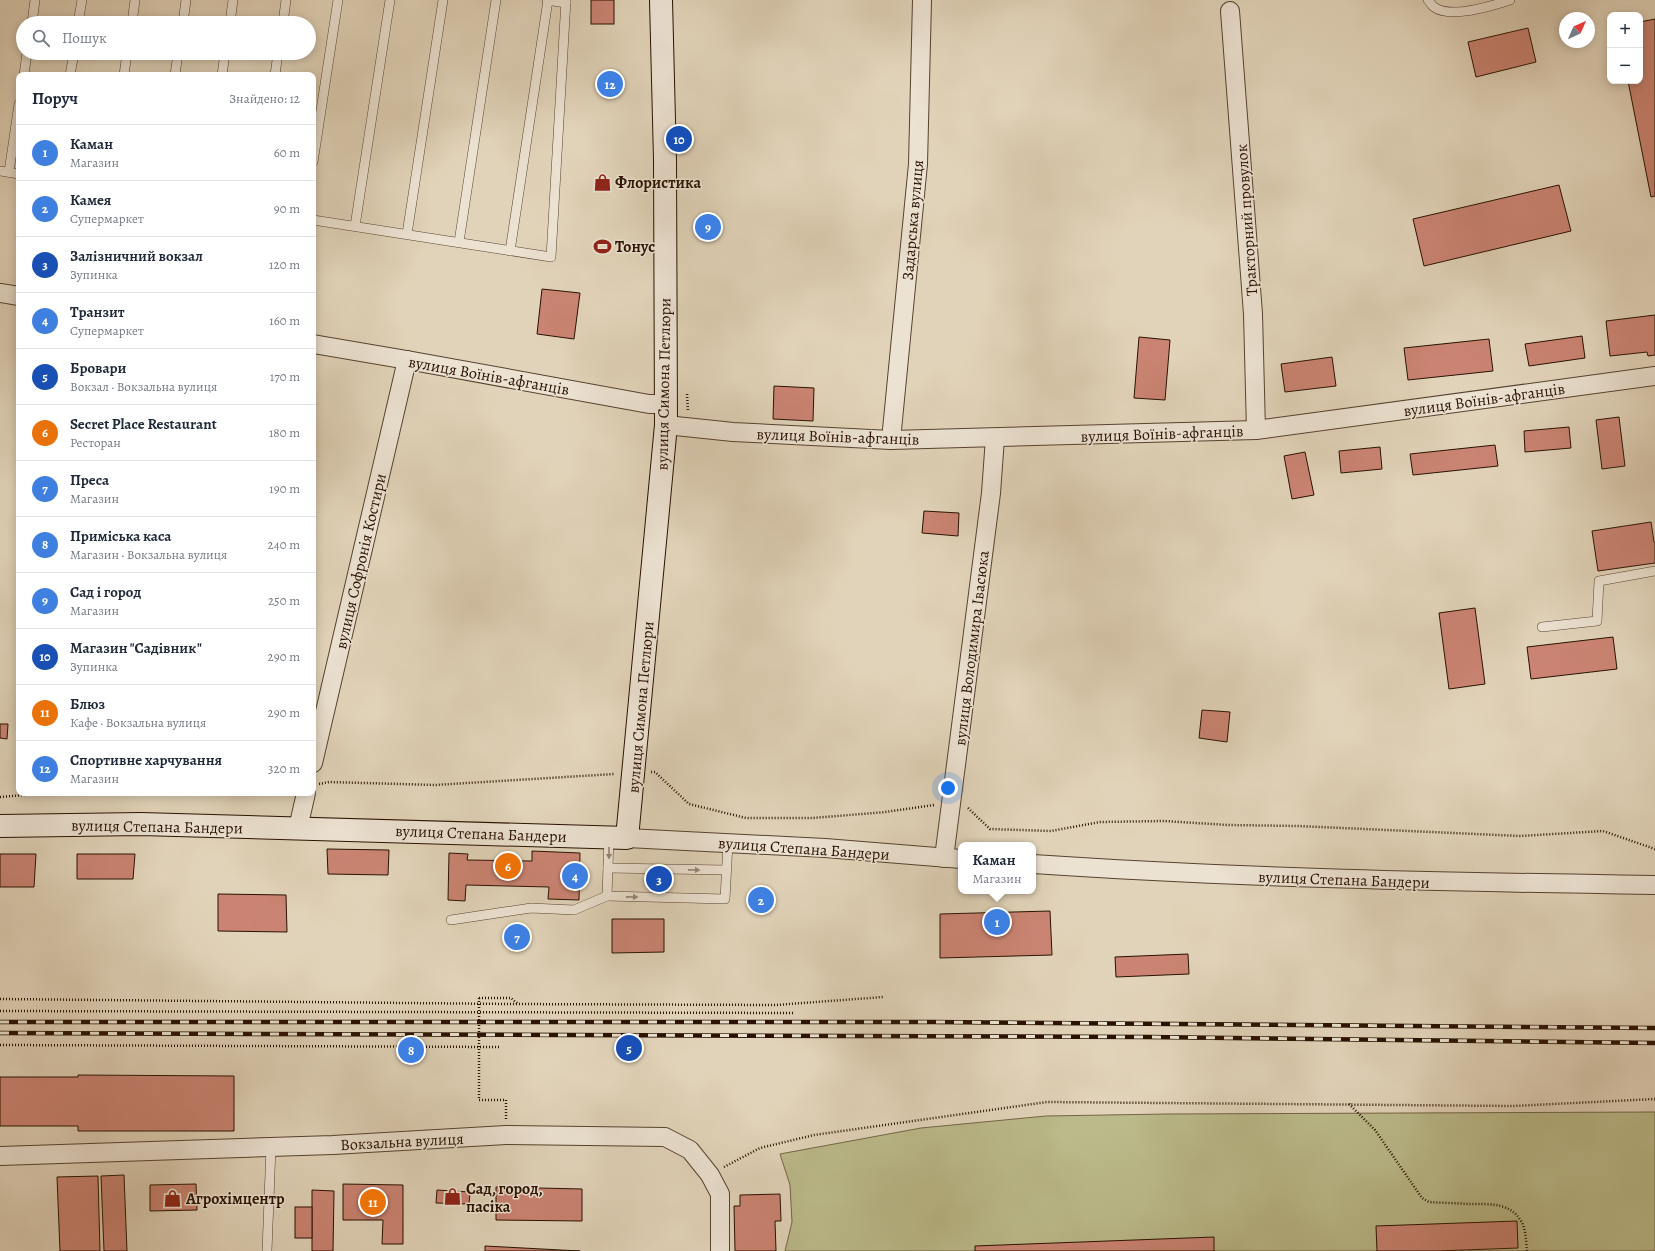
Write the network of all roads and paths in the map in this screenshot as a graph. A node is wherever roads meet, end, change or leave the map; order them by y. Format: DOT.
graph roads {
  1 [pos="35,0"];
  2 [pos="82,0"];
  3 [pos="135,0"];
  4 [pos="186,0"];
  5 [pos="233,0"];
  6 [pos="286,0"];
  7 [pos="338,0"];
  8 [pos="390,0"];
  9 [pos="443,0"];
  10 [pos="496,0"];
  11 [pos="547,0"];
  12 [pos="661,0"];
  13 [pos="922,0"];
  14 [pos="1428,0"];
  15 [pos="1510,0"];
  16 [pos="566,2"];
  17 [pos="1230,11"];
  18 [pos="33,16"];
  19 [pos="79,16"];
  20 [pos="133,16"];
  21 [pos="184,16"];
  22 [pos="231,16"];
  23 [pos="284,16"];
  24 [pos="26,60"];
  25 [pos="73,60"];
  26 [pos="126,60"];
  27 [pos="177,60"];
  28 [pos="224,60"];
  29 [pos="277,60"];
  30 [pos="24,72"];
  31 [pos="71,72"];
  32 [pos="124,72"];
  33 [pos="175,72"];
  34 [pos="222,72"];
  35 [pos="275,72"];
  36 [pos="16,118"];
  37 [pos="316,143"];
  38 [pos="4,172"];
  39 [pos="16,174"];
  40 [pos="316,220"];
  41 [pos="355,226"];
  42 [pos="407,234"];
  43 [pos="459,242"];
  44 [pos="510,251"];
  45 [pos="0,293"];
  46 [pos="16,296"];
  47 [pos="316,345"];
  48 [pos="407,360"];
  49 [pos="1655,376"];
  50 [pos="666,414"];
  51 [pos="1256,430"];
  52 [pos="995,438"];
  53 [pos="891,440"];
  54 [pos="1655,571"];
  55 [pos="1542,627"];
  56 [pos="316,750"];
  57 [pos="648,772"];
  58 [pos="616,774"];
  59 [pos="316,784"];
  60 [pos="16,796"];
  61 [pos="305,796"];
  62 [pos="0,797"];
  63 [pos="938,804"];
  64 [pos="966,806"];
  65 [pos="0,826"];
  66 [pos="298,828"];
  67 [pos="618,838"];
  68 [pos="728,843"];
  69 [pos="1655,849"];
  70 [pos="952,858"];
  71 [pos="1036,864"];
  72 [pos="608,868"];
  73 [pos="726,870"];
  74 [pos="1655,885"];
  75 [pos="607,896"];
  76 [pos="451,920"];
  77 [pos="883,997"];
  78 [pos="0,998"];
  79 [pos="518,1004"];
  80 [pos="0,1011"];
  81 [pos="795,1013"];
  82 [pos="0,1046"];
  83 [pos="424,1047"];
  84 [pos="479,1048"];
  85 [pos="499,1048"];
  86 [pos="506,1100"];
  87 [pos="1655,1100"];
  88 [pos="1349,1104"];
  89 [pos="270,1147"];
  90 [pos="0,1156"];
  91 [pos="710,1175"];
  92 [pos="267,1251"];
  93 [pos="720,1251"];
  94 [pos="1527,1251"];
  1 -- 18 [label="lane"];
  2 -- 19 [label="lane"];
  3 -- 20 [label="lane"];
  4 -- 21 [label="lane"];
  5 -- 22 [label="lane"];
  6 -- 23 [label="lane"];
  7 -- 37 [label="lane"];
  8 -- 41 [label="lane"];
  9 -- 42 [label="lane"];
  10 -- 43 [label="lane"];
  11 -- 16 [label="lane"];
  11 -- 44 [label="lane"];
  12 -- 50 [label="street, вулиця Симона Петлюри"];
  13 -- 53 [label="street, Задарська вулиця"];
  14 -- 15 [label="lane"];
  16 -- 44 [label="lane"];
  17 -- 51 [label="street, Тракторний провулок"];
  24 -- 30 [label="lane"];
  25 -- 31 [label="lane"];
  26 -- 32 [label="lane"];
  27 -- 33 [label="lane"];
  28 -- 34 [label="lane"];
  29 -- 35 [label="lane"];
  36 -- 38 [label="lane"];
  38 -- 39 [label="lane"];
  40 -- 41 [label="lane"];
  41 -- 42 [label="lane"];
  42 -- 43 [label="lane"];
  43 -- 44 [label="lane"];
  45 -- 46 [label="street"];
  47 -- 48 [label="street, вулиця Воїнів-афганців"];
  48 -- 50 [label="street, вулиця Воїнів-афганців"];
  48 -- 56 [label="street, вулиця Софронія Костири"];
  49 -- 51 [label="street, вулиця Воїнів-афганців"];
  50 -- 53 [label="street, вулиця Воїнів-афганців"];
  50 -- 67 [label="street, вулиця Симона Петлюри"];
  51 -- 52 [label="street, вулиця Воїнів-афганців"];
  52 -- 53 [label="street, вулиця Воїнів-афганців"];
  52 -- 70 [label="street, вулиця Володимира Івасюка"];
  54 -- 55 [label="lane"];
  57 -- 63 [label="path"];
  58 -- 59 [label="path"];
  60 -- 62 [label="path"];
  61 -- 66 [label="street"];
  64 -- 69 [label="path"];
  65 -- 66 [label="street, вулиця Степана Бандери"];
  66 -- 67 [label="street, вулиця Степана Бандери"];
  67 -- 68 [label="street, вулиця Степана Бандери"];
  67 -- 72 [label="lane, one-way"];
  68 -- 70 [label="street, вулиця Степана Бандери"];
  68 -- 73 [label="lane"];
  71 -- 74 [label="street, вулиця Степана Бандери"];
  72 -- 73 [label="lane, one-way"];
  72 -- 75 [label="lane"];
  75 -- 73 [label="lane, one-way"];
  75 -- 76 [label="lane"];
  77 -- 79 [label="path"];
  78 -- 79 [label="path"];
  79 -- 84 [label="path, bridge"];
  80 -- 81 [label="path"];
  82 -- 83 [label="path"];
  83 -- 84 [label="path"];
  83 -- 85 [label="path"];
  84 -- 86 [label="path, bridge"];
  87 -- 88 [label="path"];
  88 -- 91 [label="path"];
  88 -- 94 [label="path"];
  89 -- 90 [label="street, Вокзальна вулиця"];
  89 -- 91 [label="street, Вокзальна вулиця"];
  89 -- 92 [label="lane"];
  91 -- 93 [label="street, Вокзальна вулиця"];
}
